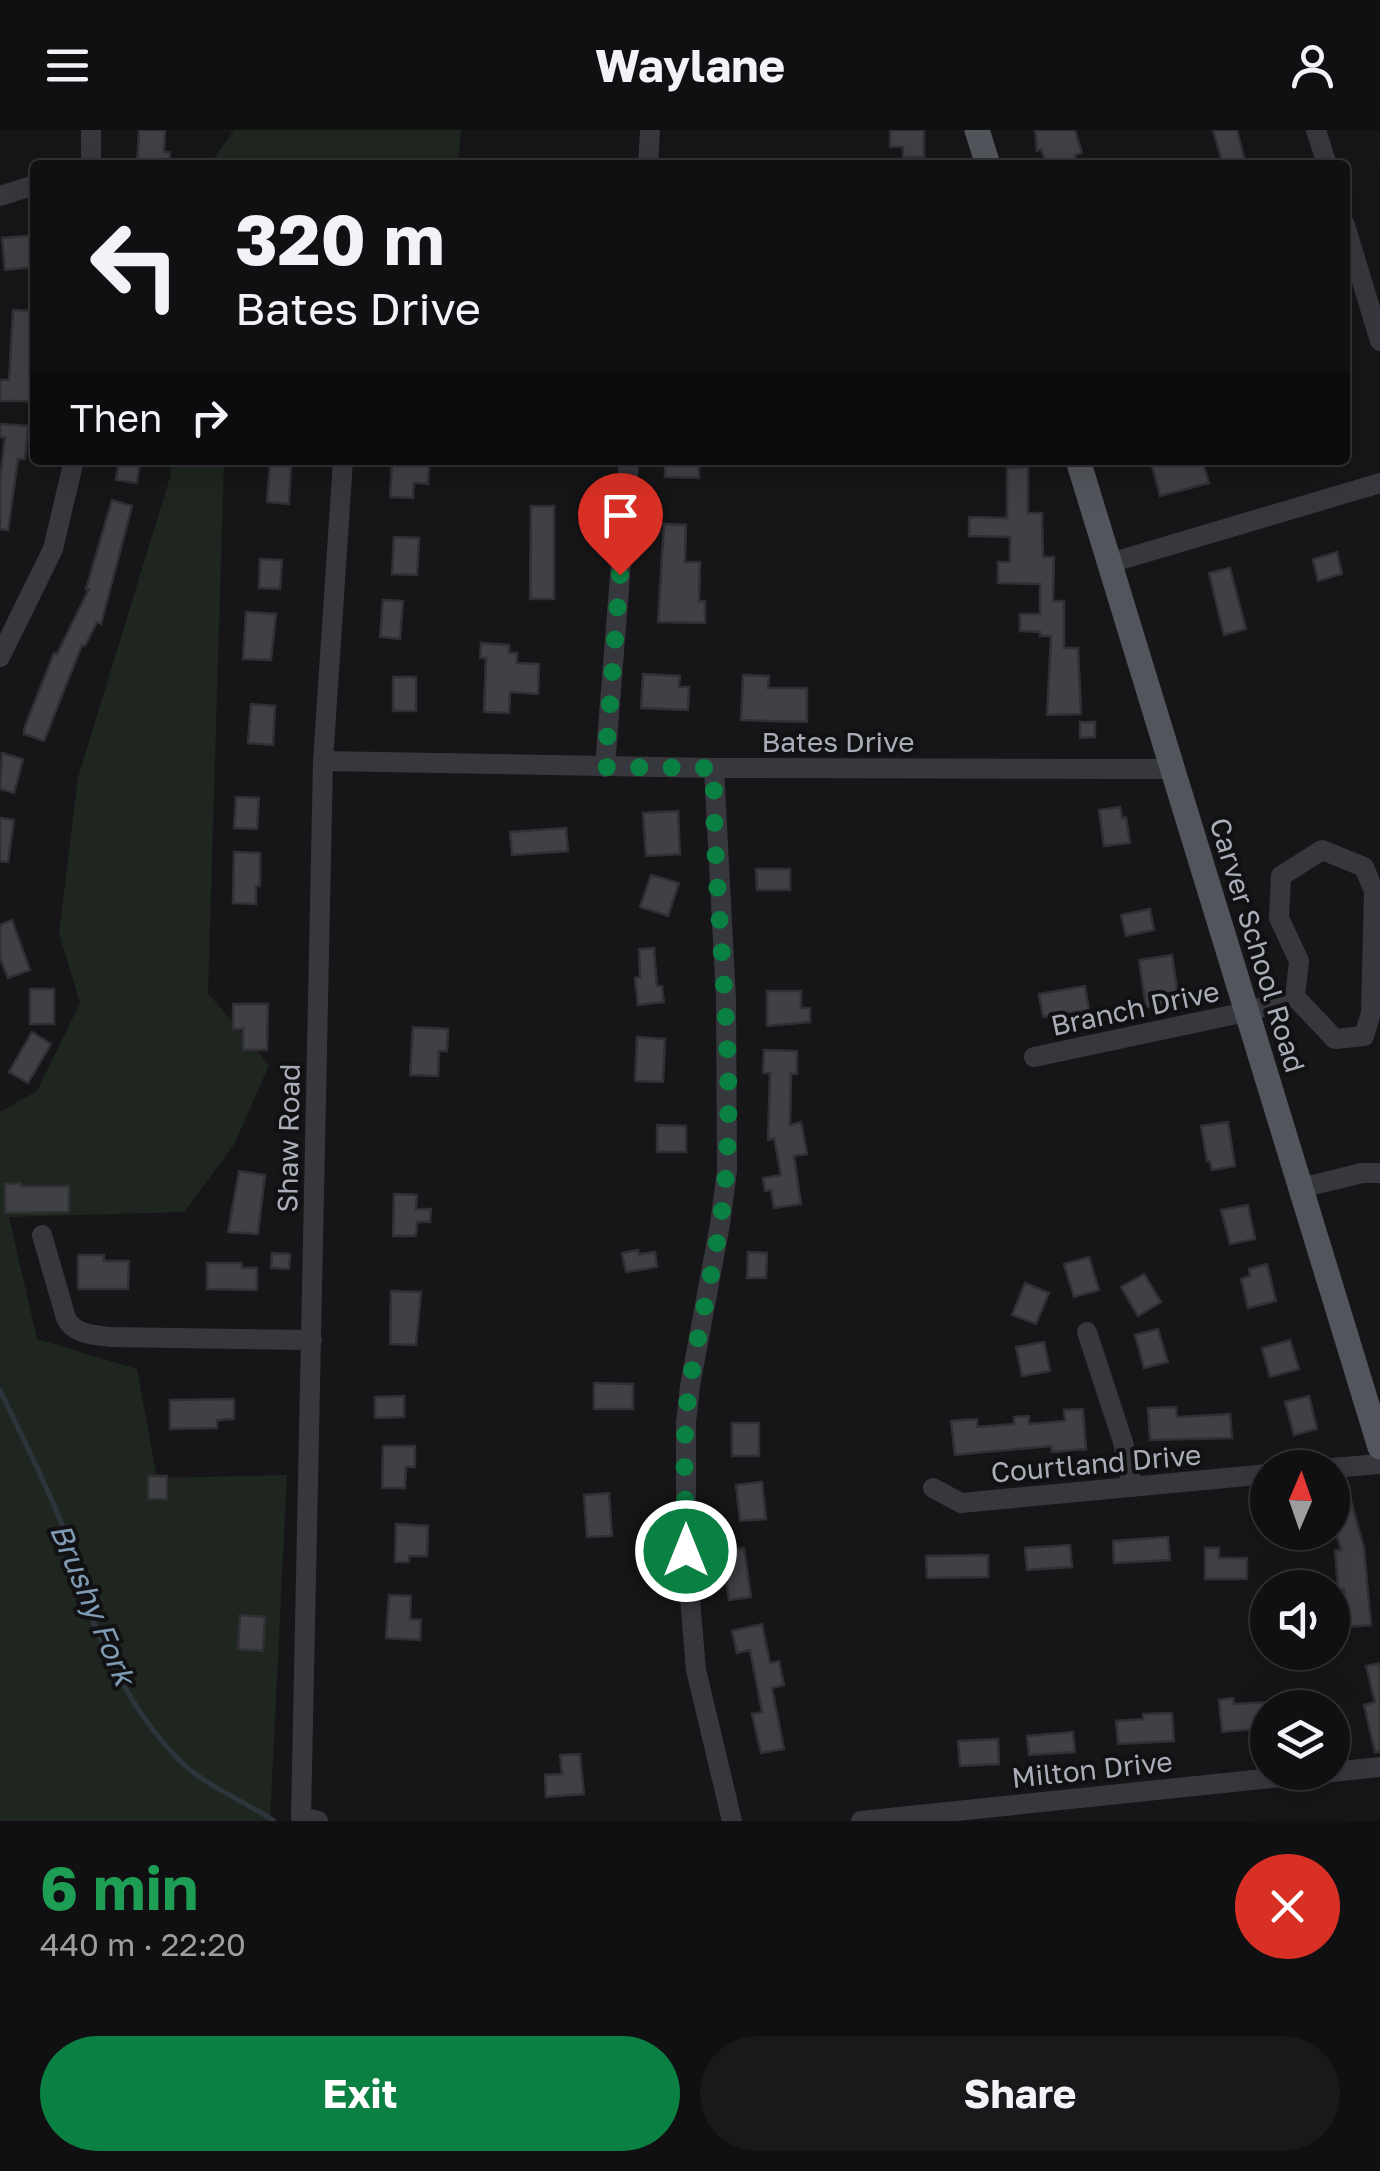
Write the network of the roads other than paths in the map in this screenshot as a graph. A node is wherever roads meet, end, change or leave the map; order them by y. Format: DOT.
graph roads {
  1 [pos="90,130"];
  2 [pos="650,130"];
  3 [pos="977,130"];
  4 [pos="1316,130"];
  5 [pos="91,160"];
  6 [pos="648,160"];
  7 [pos="986,160"];
  8 [pos="1325,160"];
  9 [pos="30,187"];
  10 [pos="0,196"];
  11 [pos="1350,242"];
  12 [pos="1380,341"];
  13 [pos="73,465"];
  14 [pos="343,465"];
  15 [pos="629,465"];
  16 [pos="1080,465"];
  17 [pos="1380,483"];
  18 [pos="1110,564"];
  19 [pos="0,657"];
  20 [pos="323,761"];
  21 [pos="605,767"];
  22 [pos="714,768"];
  23 [pos="1173,770"];
  24 [pos="1295,998"];
  25 [pos="1246,1012"];
  26 [pos="1034,1057"];
  27 [pos="1380,1173"];
  28 [pos="1301,1188"];
  29 [pos="42,1235"];
  30 [pos="1087,1332"];
  31 [pos="312,1340"];
  32 [pos="1380,1447"];
  33 [pos="1380,1464"];
  34 [pos="1350,1466"];
  35 [pos="1250,1476"];
  36 [pos="1132,1487"];
  37 [pos="933,1488"];
  38 [pos="1380,1767"];
  39 [pos="1350,1770"];
  40 [pos="1250,1780"];
  41 [pos="310,1819"];
  42 [pos="732,1821"];
  43 [pos="860,1821"];
  1 -- 5 [label="street"];
  2 -- 6 [label="street"];
  3 -- 7 [label="main road"];
  4 -- 8 [label="street"];
  9 -- 10 [label="street"];
  11 -- 12 [label="street"];
  13 -- 19 [label="street"];
  14 -- 20 [label="street, Shaw Road"];
  15 -- 21 [label="street"];
  16 -- 18 [label="main road, Carver School Road"];
  17 -- 18 [label="street"];
  18 -- 23 [label="main road, Carver School Road"];
  20 -- 21 [label="street, Bates Drive"];
  20 -- 31 [label="street, Shaw Road"];
  21 -- 22 [label="street, Bates Drive"];
  22 -- 23 [label="street, Bates Drive"];
  22 -- 42 [label="street"];
  23 -- 25 [label="main road, Carver School Road"];
  24 -- 24 [label="street"];
  24 -- 25 [label="street, Branch Drive"];
  25 -- 26 [label="street, Branch Drive"];
  25 -- 28 [label="main road, Carver School Road"];
  27 -- 28 [label="street"];
  28 -- 32 [label="main road, Carver School Road"];
  29 -- 31 [label="street"];
  30 -- 36 [label="street"];
  31 -- 41 [label="street, Shaw Road"];
  33 -- 34 [label="street"];
  35 -- 36 [label="street, Courtland Drive"];
  36 -- 37 [label="street, Courtland Drive"];
  38 -- 39 [label="street, Milton Drive"];
  40 -- 43 [label="street, Milton Drive"];
}
